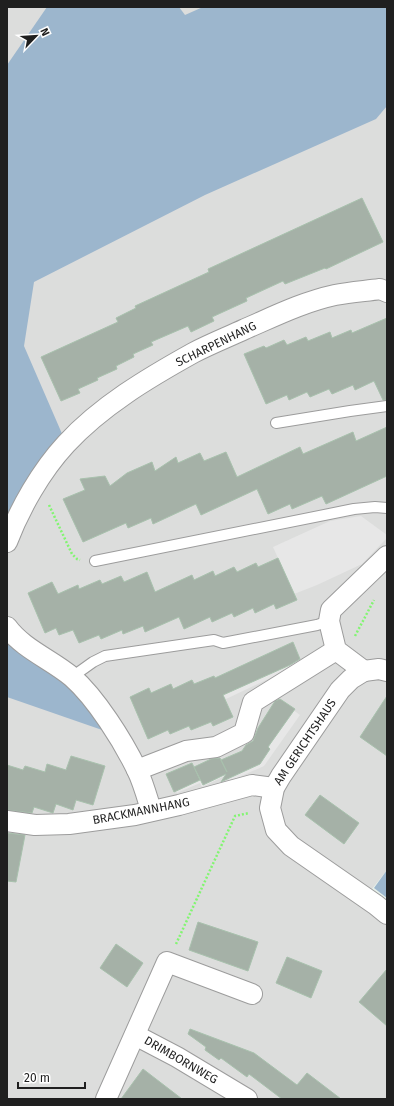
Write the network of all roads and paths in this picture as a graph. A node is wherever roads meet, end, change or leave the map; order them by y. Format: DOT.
graph roads {
  1 [pos="387,292"];
  2 [pos="387,406"];
  3 [pos="276,423"];
  4 [pos="38,481"];
  5 [pos="387,508"];
  6 [pos="7,542"];
  7 [pos="387,556"];
  8 [pos="95,561"];
  9 [pos="376,596"];
  10 [pos="329,621"];
  11 [pos="7,627"];
  12 [pos="340,653"];
  13 [pos="364,671"];
  14 [pos="387,671"];
  15 [pos="72,677"];
  16 [pos="137,770"];
  17 [pos="274,788"];
  18 [pos="270,808"];
  19 [pos="151,810"];
  20 [pos="7,821"];
  21 [pos="387,914"];
  22 [pos="167,962"];
  23 [pos="252,994"];
  24 [pos="135,1035"];
  25 [pos="106,1099"];
  26 [pos="247,1099"];
  1 -- 4 [label="street, SCHARPENHANG"];
  2 -- 3 [label="lane"];
  4 -- 6 [label="street"];
  4 -- 8 [label="path"];
  5 -- 8 [label="lane"];
  7 -- 10 [label="street"];
  9 -- 12 [label="path"];
  10 -- 12 [label="street"];
  10 -- 15 [label="lane"];
  11 -- 15 [label="street"];
  12 -- 13 [label="street"];
  12 -- 16 [label="street"];
  13 -- 14 [label="street"];
  13 -- 17 [label="street, AM GERICHTSHAUS"];
  15 -- 16 [label="street"];
  16 -- 19 [label="street"];
  17 -- 18 [label="street, AM GERICHTSHAUS"];
  17 -- 19 [label="street, BRACKMANNHANG"];
  18 -- 21 [label="street, AM GERICHTSHAUS"];
  18 -- 22 [label="path"];
  19 -- 20 [label="street, BRACKMANNHANG"];
  22 -- 23 [label="street"];
  22 -- 24 [label="street"];
  24 -- 25 [label="street"];
  24 -- 26 [label="street, DRIMBORNWEG"];
}
